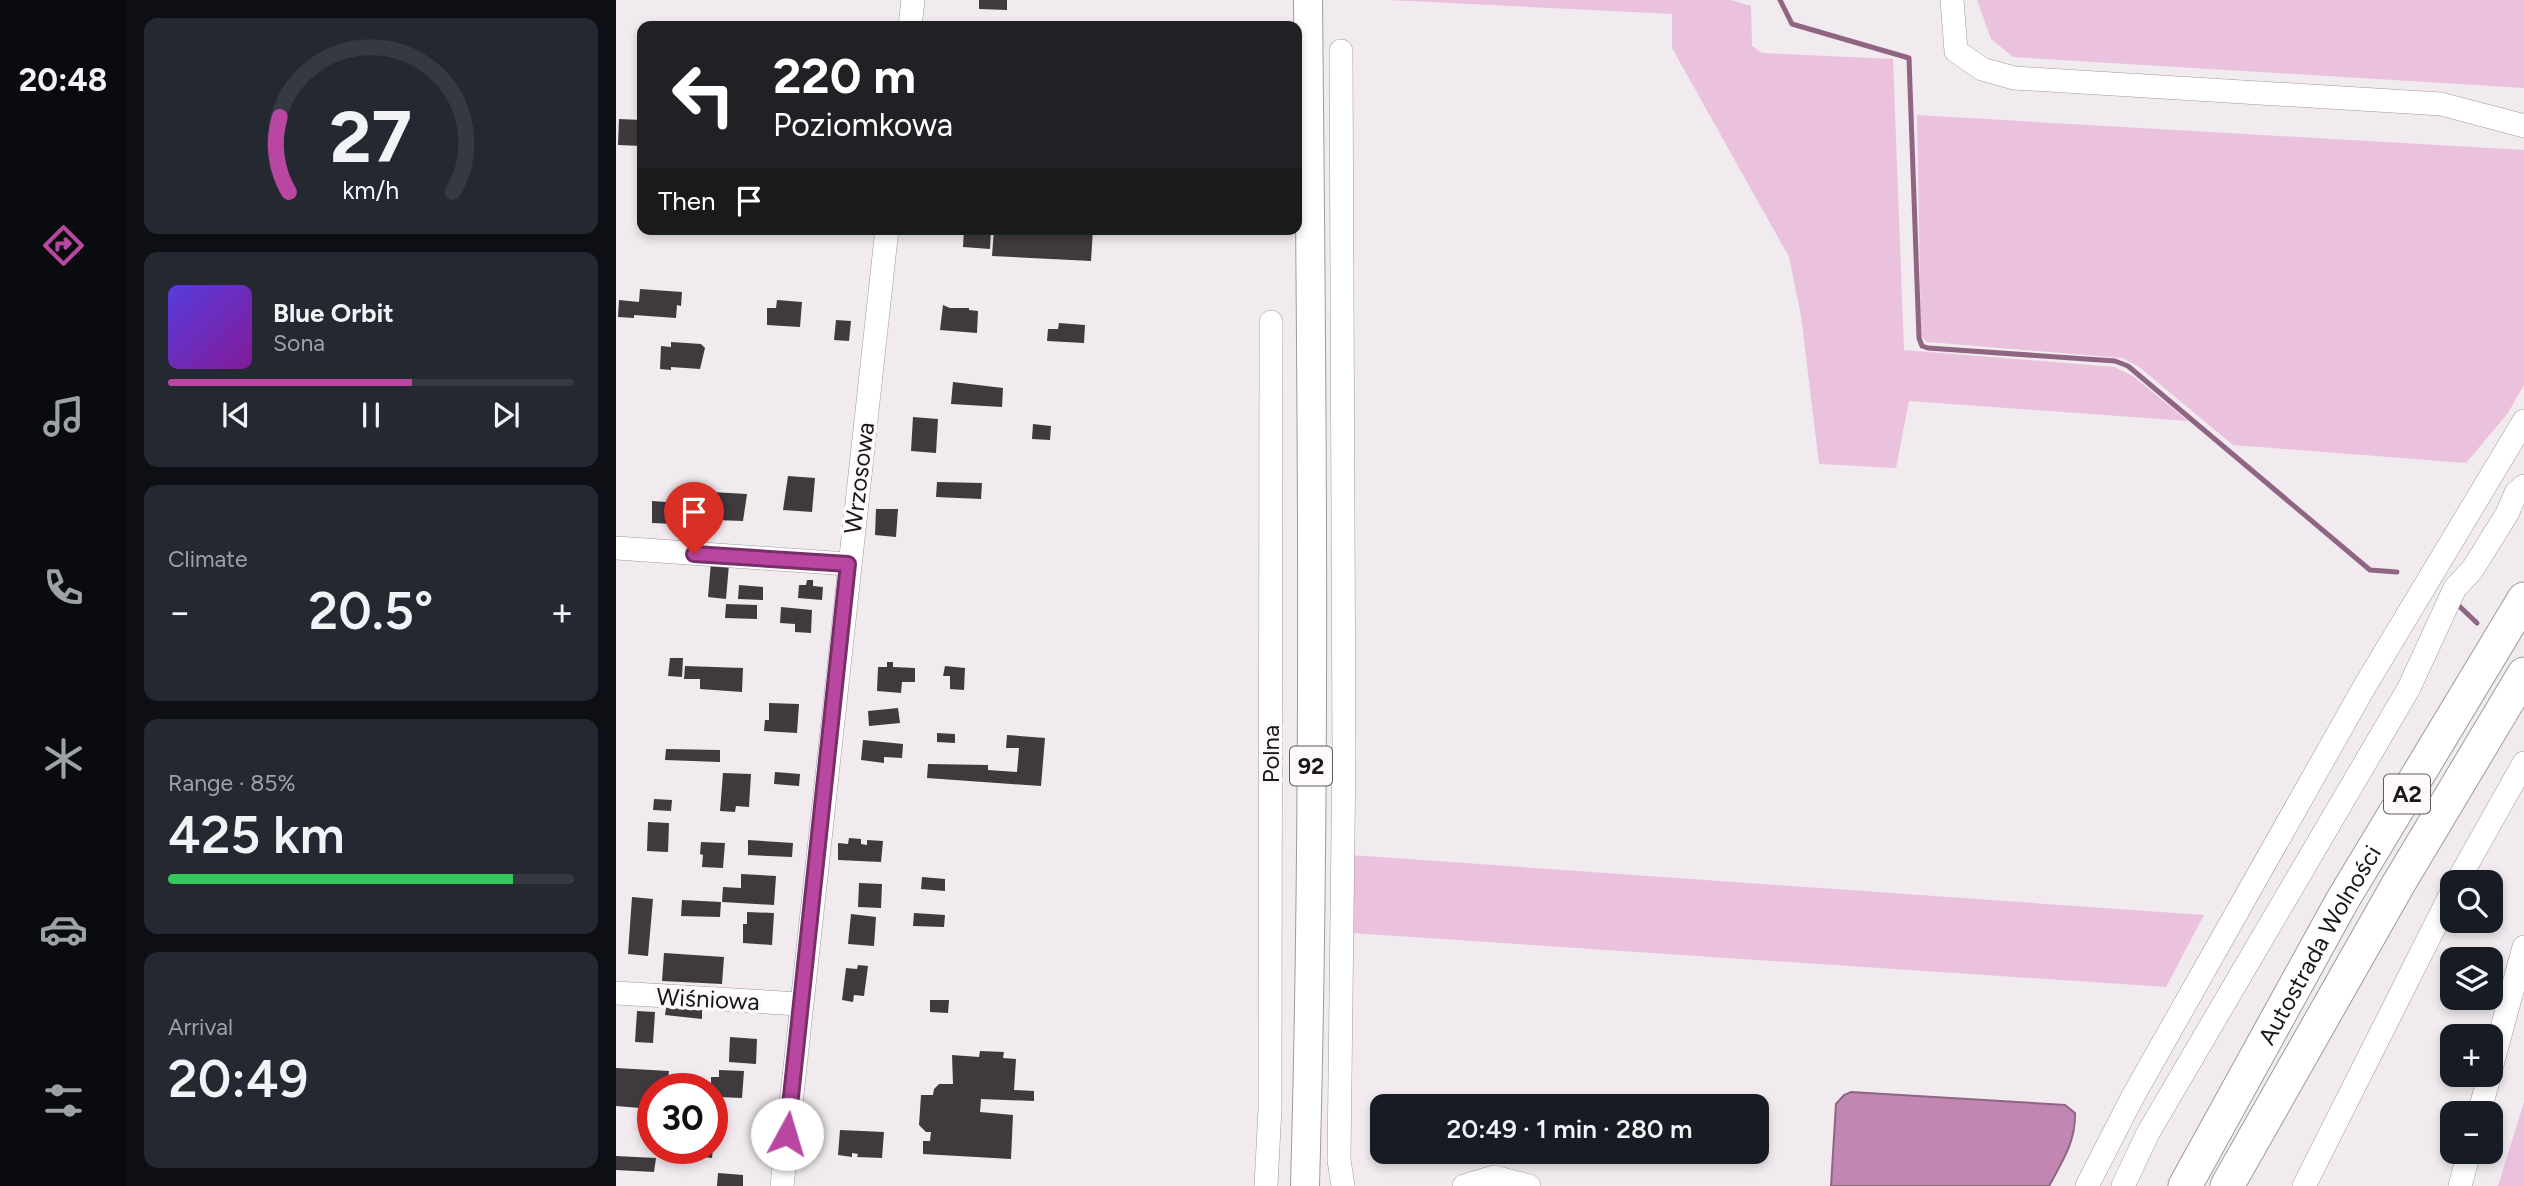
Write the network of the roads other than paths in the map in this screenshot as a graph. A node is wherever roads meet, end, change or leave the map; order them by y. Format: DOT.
graph roads {
  1 [pos="913,0"];
  2 [pos="1308,0"];
  3 [pos="1952,0"];
  4 [pos="911,21"];
  5 [pos="1342,51"];
  6 [pos="2524,125"];
  7 [pos="886,235"];
  8 [pos="1270,322"];
  9 [pos="2524,421"];
  10 [pos="2524,486"];
  11 [pos="616,548"];
  12 [pos="848,564"];
  13 [pos="2524,599"];
  14 [pos="2524,674"];
  15 [pos="2524,762"];
  16 [pos="2464,870"];
  17 [pos="2440,916"];
  18 [pos="2524,947"];
  19 [pos="616,993"];
  20 [pos="800,1004"];
  21 [pos="2503,1025"];
  22 [pos="2466,1164"];
  23 [pos="782,1186"];
  24 [pos="1266,1186"];
  25 [pos="1305,1186"];
  26 [pos="1343,1186"];
  27 [pos="1464,1186"];
  28 [pos="1529,1186"];
  29 [pos="2087,1186"];
  30 [pos="2123,1186"];
  31 [pos="2185,1186"];
  32 [pos="2227,1186"];
  33 [pos="2304,1186"];
  34 [pos="2460,1186"];
  1 -- 4 [label="street"];
  2 -- 25 [label="main road, 92"];
  3 -- 6 [label="street"];
  5 -- 26 [label="street"];
  7 -- 12 [label="street, Wrzosowa"];
  8 -- 24 [label="street, Polna"];
  9 -- 29 [label="street"];
  10 -- 30 [label="street"];
  11 -- 12 [label="street"];
  12 -- 20 [label="street, Wrzosowa"];
  13 -- 31 [label="highway, Autostrada Wolności / A2"];
  14 -- 32 [label="highway, Autostrada Wolności / A2"];
  15 -- 16 [label="street"];
  17 -- 33 [label="street"];
  18 -- 21 [label="street"];
  19 -- 20 [label="street, Wiśniowa"];
  20 -- 23 [label="street, Wrzosowa"];
  22 -- 34 [label="street"];
  27 -- 28 [label="street"];
}
